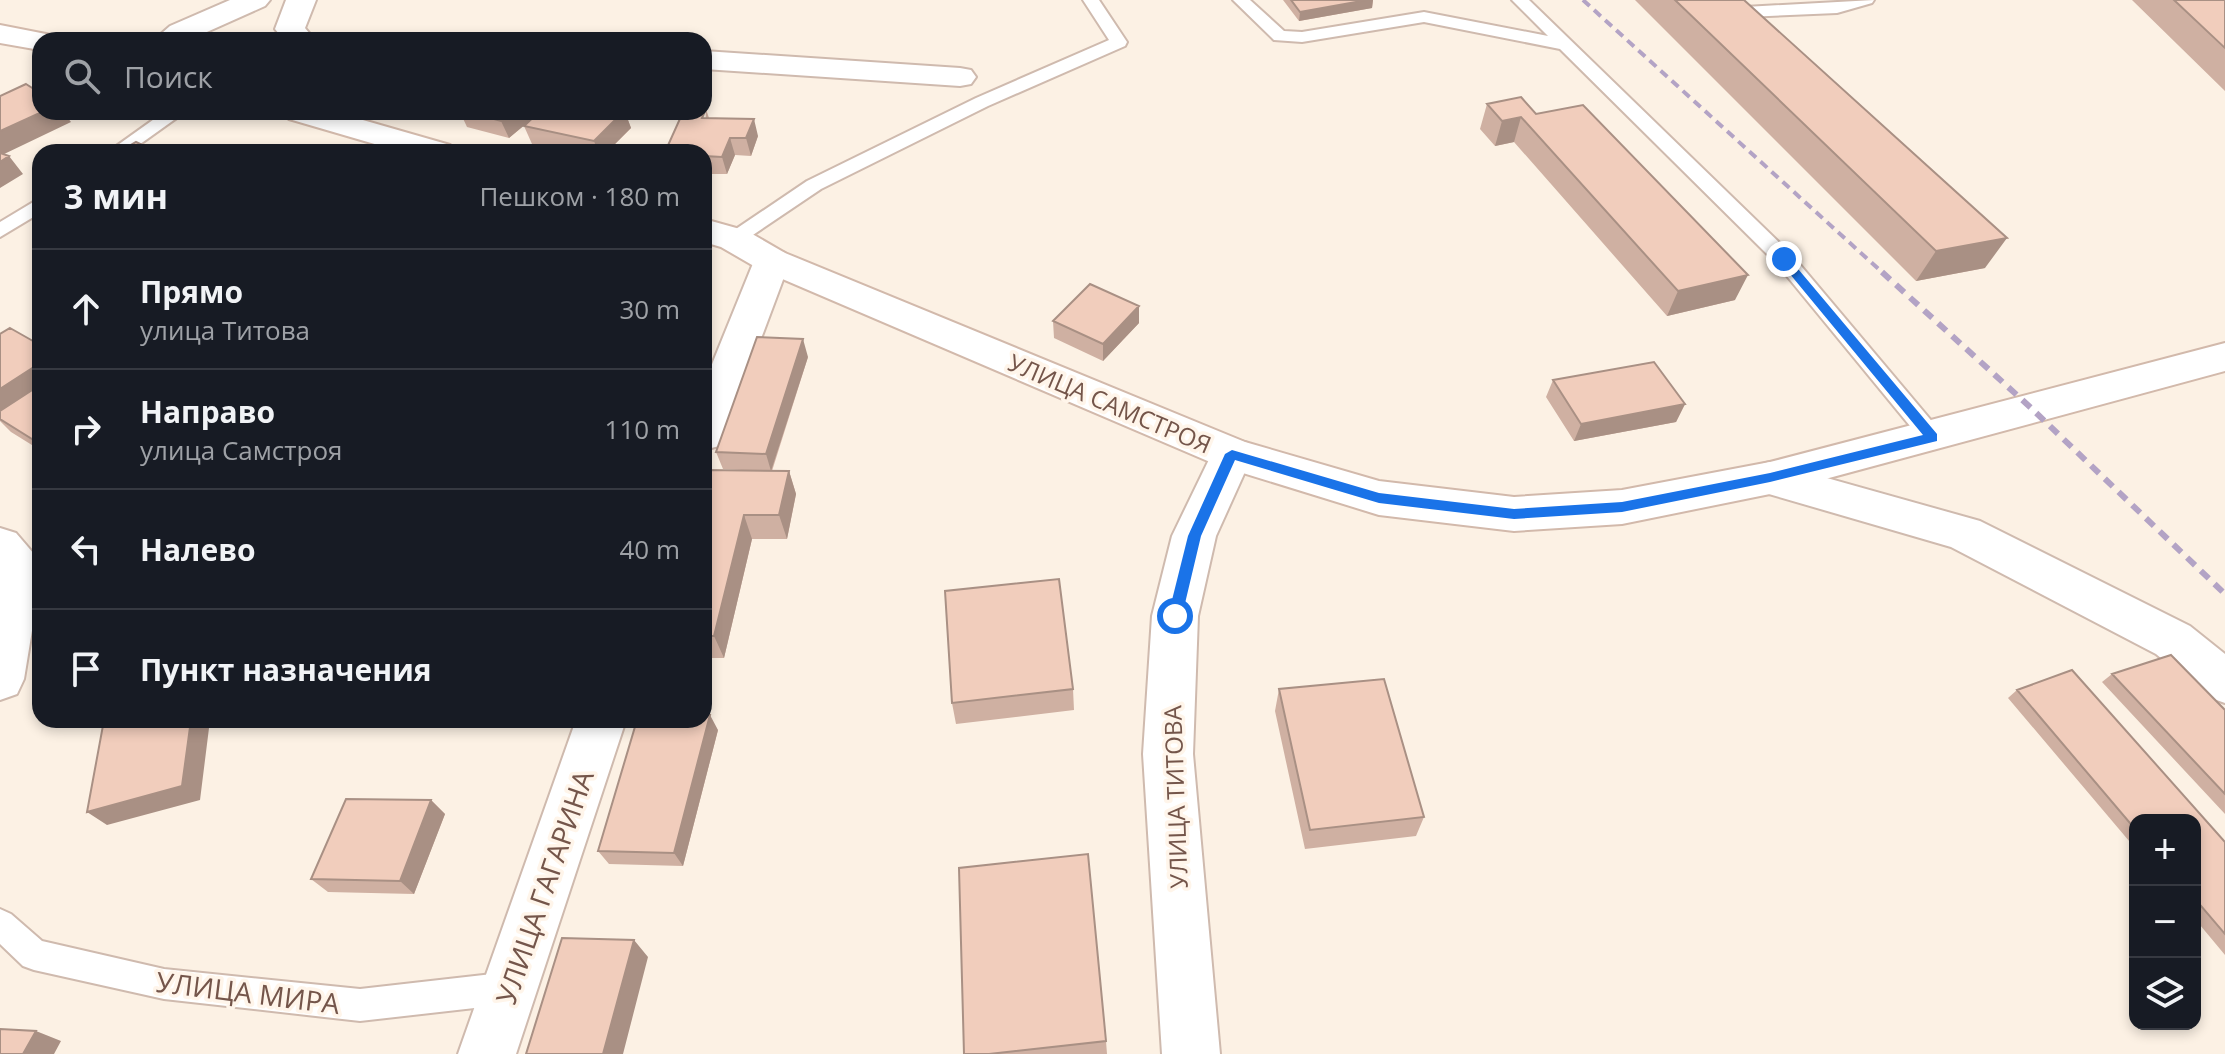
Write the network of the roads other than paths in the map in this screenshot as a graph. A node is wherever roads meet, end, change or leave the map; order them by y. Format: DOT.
graph roads {
  1 [pos="255,0"];
  2 [pos="301,0"];
  3 [pos="1091,0"];
  4 [pos="1241,0"];
  5 [pos="1408,0"];
  6 [pos="1520,0"];
  7 [pos="1710,0"];
  8 [pos="1866,0"];
  9 [pos="1424,17"];
  10 [pos="186,32"];
  11 [pos="293,32"];
  12 [pos="0,34"];
  13 [pos="32,40"];
  14 [pos="1566,45"];
  15 [pos="712,61"];
  16 [pos="960,77"];
  17 [pos="164,120"];
  18 [pos="328,120"];
  19 [pos="129,144"];
  20 [pos="410,144"];
  21 [pos="32,209"];
  22 [pos="0,231"];
  23 [pos="719,234"];
  24 [pos="772,261"];
  25 [pos="2225,357"];
  26 [pos="712,415"];
  27 [pos="1945,433"];
  28 [pos="1232,454"];
  29 [pos="1770,478"];
  30 [pos="0,546"];
  31 [pos="0,679"];
  32 [pos="2225,682"];
  33 [pos="598,728"];
  34 [pos="0,924"];
  35 [pos="510,988"];
  36 [pos="487,1054"];
  37 [pos="1191,1054"];
  1 -- 10 [label="street"];
  2 -- 11 [label="street"];
  3 -- 23 [label="lane"];
  4 -- 9 [label="lane"];
  5 -- 9 [label="lane"];
  6 -- 14 [label="lane"];
  7 -- 8 [label="lane"];
  9 -- 14 [label="lane"];
  12 -- 13 [label="street"];
  14 -- 27 [label="lane"];
  15 -- 16 [label="street"];
  17 -- 19 [label="lane"];
  18 -- 20 [label="street"];
  21 -- 22 [label="lane"];
  23 -- 24 [label="street, УЛИЦА САМСТРОЯ"];
  24 -- 26 [label="street"];
  24 -- 28 [label="street, УЛИЦА САМСТРОЯ"];
  25 -- 27 [label="street, УЛИЦА САМСТРОЯ"];
  27 -- 29 [label="street, УЛИЦА САМСТРОЯ"];
  28 -- 29 [label="street, УЛИЦА САМСТРОЯ"];
  28 -- 37 [label="street, УЛИЦА ТИТОВА"];
  29 -- 32 [label="street"];
  30 -- 31 [label="street"];
  33 -- 35 [label="street, УЛИЦА ГАГАРИНА"];
  34 -- 35 [label="lane, УЛИЦА МИРА"];
  35 -- 36 [label="street, УЛИЦА ГАГАРИНА"];
}
